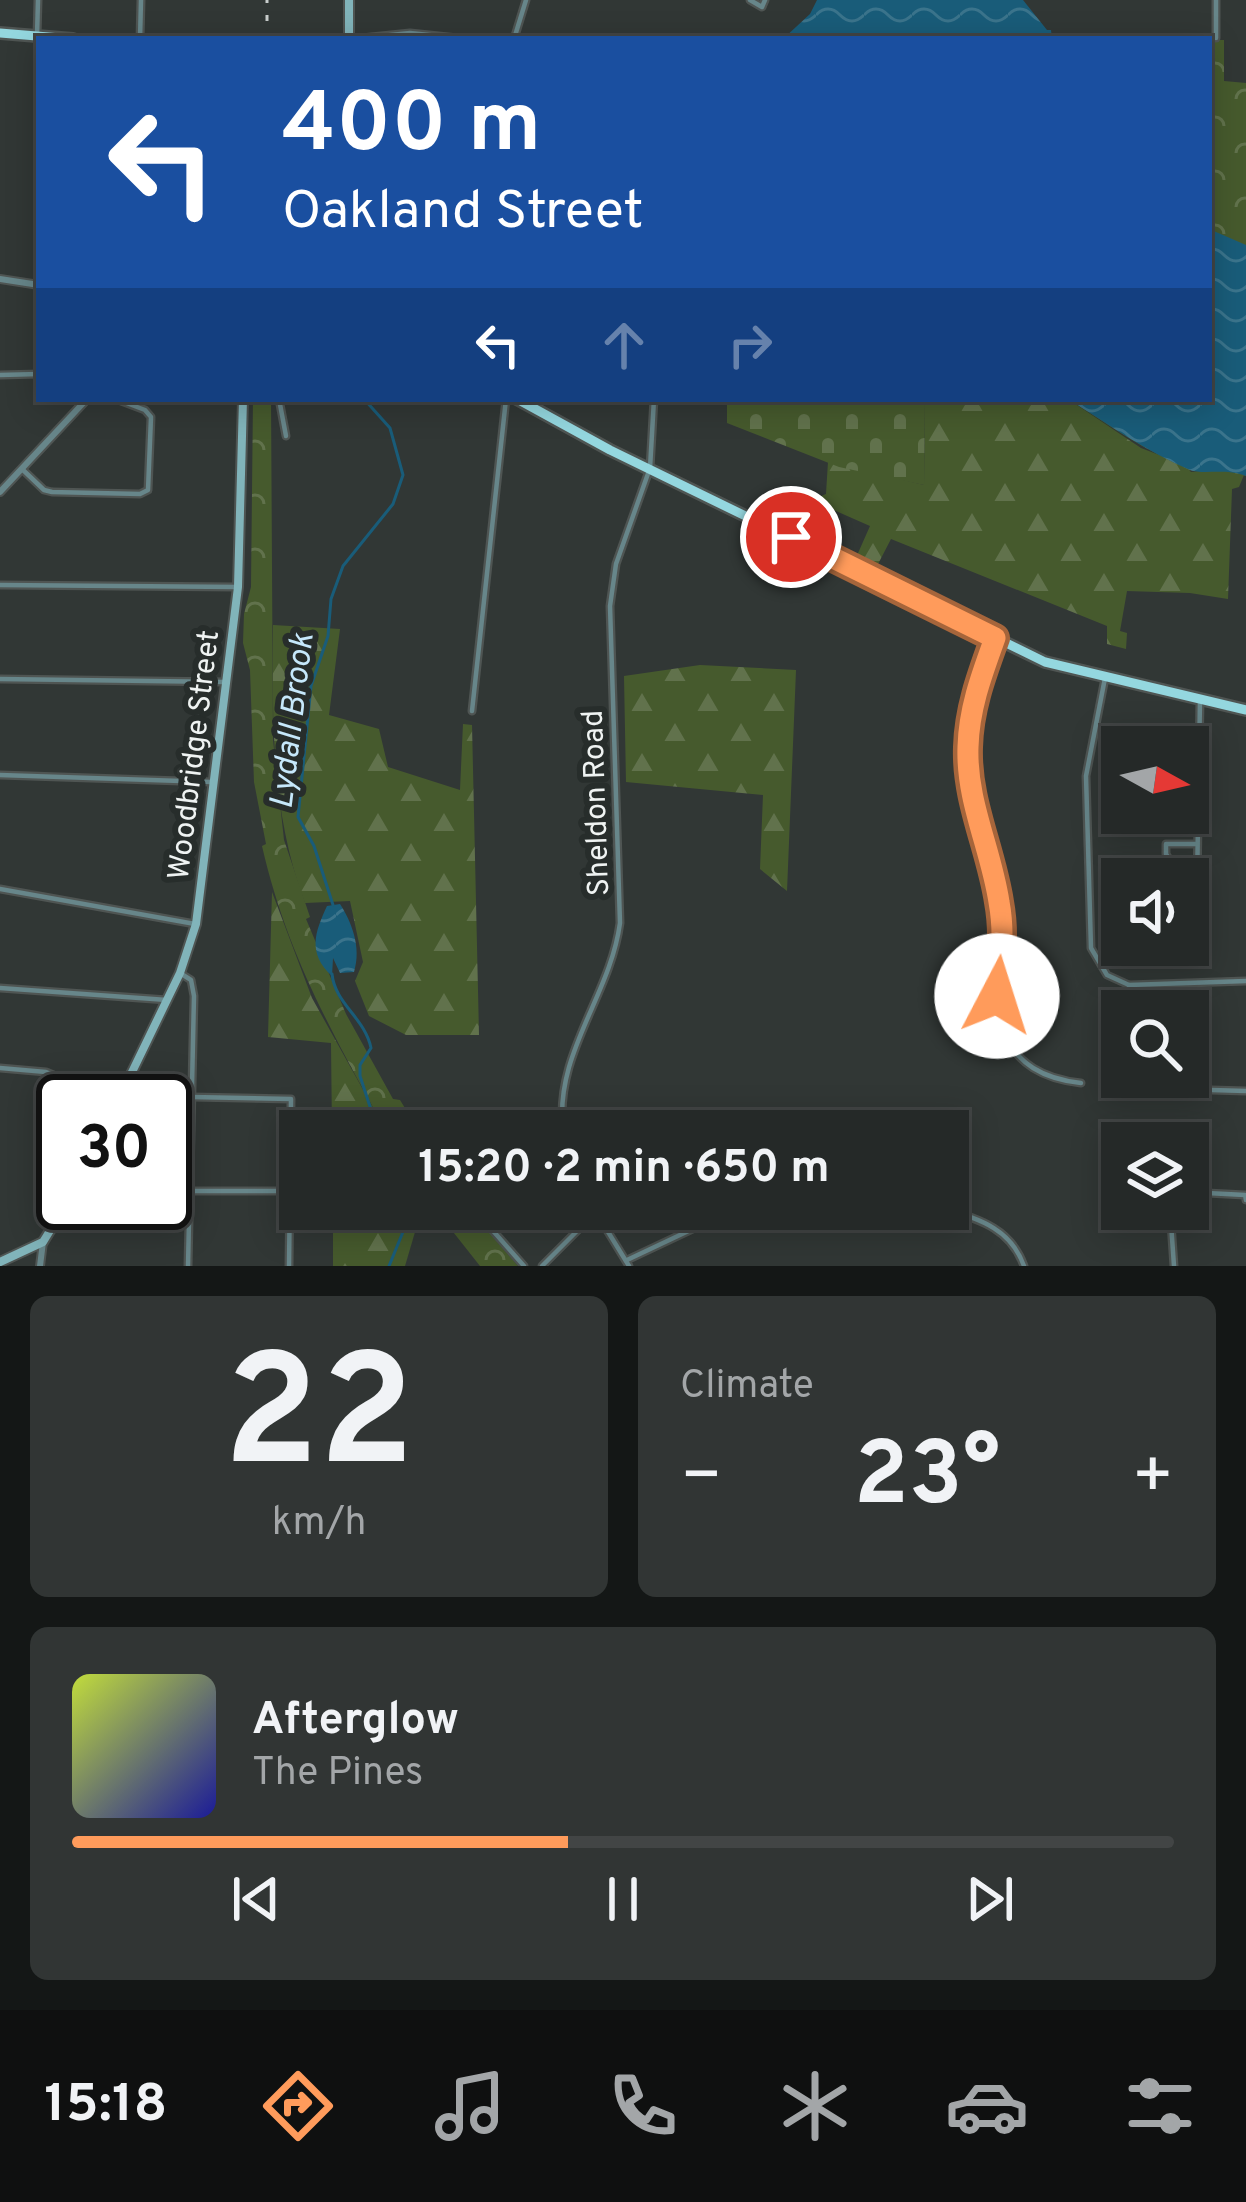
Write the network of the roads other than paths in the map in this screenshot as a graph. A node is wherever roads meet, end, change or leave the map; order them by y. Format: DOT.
graph roads {
  1 [pos="38,0"];
  2 [pos="141,0"];
  3 [pos="349,0"];
  4 [pos="526,0"];
  5 [pos="750,0"];
  6 [pos="1216,0"];
  7 [pos="764,4"];
  8 [pos="0,33"];
  9 [pos="37,36"];
  10 [pos="140,36"];
  11 [pos="351,36"];
  12 [pos="375,36"];
  13 [pos="432,36"];
  14 [pos="515,36"];
  15 [pos="1216,38"];
  16 [pos="0,279"];
  17 [pos="36,285"];
  18 [pos="36,374"];
  19 [pos="0,375"];
  20 [pos="84,402"];
  21 [pos="124,402"];
  22 [pos="243,402"];
  23 [pos="280,402"];
  24 [pos="506,402"];
  25 [pos="523,402"];
  26 [pos="653,402"];
  27 [pos="286,436"];
  28 [pos="650,468"];
  29 [pos="22,469"];
  30 [pos="2,476"];
  31 [pos="10,481"];
  32 [pos="0,492"];
  33 [pos="0,585"];
  34 [pos="238,587"];
  35 [pos="995,638"];
  36 [pos="1105,678"];
  37 [pos="0,679"];
  38 [pos="225,682"];
  39 [pos="1200,699"];
  40 [pos="472,710"];
  41 [pos="1246,710"];
  42 [pos="0,775"];
  43 [pos="212,782"];
  44 [pos="1197,844"];
  45 [pos="1168,858"];
  46 [pos="1197,858"];
  47 [pos="0,889"];
  48 [pos="196,924"];
  49 [pos="180,973"];
  50 [pos="1246,981"];
  51 [pos="1130,985"];
  52 [pos="0,988"];
  53 [pos="1130,990"];
  54 [pos="167,1000"];
  55 [pos="0,1068"];
  56 [pos="51,1074"];
  57 [pos="130,1074"];
  58 [pos="192,1074"];
  59 [pos="1081,1082"];
  60 [pos="1209,1089"];
  61 [pos="1246,1090"];
  62 [pos="192,1096"];
  63 [pos="291,1110"];
  64 [pos="564,1110"];
  65 [pos="192,1191"];
  66 [pos="279,1191"];
  67 [pos="1209,1192"];
  68 [pos="1246,1200"];
  69 [pos="969,1218"];
  70 [pos="50,1230"];
  71 [pos="188,1230"];
  72 [pos="289,1230"];
  73 [pos="492,1230"];
  74 [pos="576,1230"];
  75 [pos="607,1230"];
  76 [pos="694,1230"];
  77 [pos="1171,1230"];
  78 [pos="43,1242"];
  79 [pos="0,1262"];
  80 [pos="628,1263"];
  81 [pos="40,1266"];
  82 [pos="188,1266"];
  83 [pos="289,1266"];
  84 [pos="524,1266"];
  85 [pos="542,1266"];
  86 [pos="1024,1266"];
  87 [pos="1174,1266"];
  1 -- 9 [label="street"];
  2 -- 10 [label="street"];
  3 -- 11 [label="main road"];
  4 -- 14 [label="street"];
  5 -- 7 [label="street"];
  6 -- 15 [label="street"];
  8 -- 9 [label="main road"];
  12 -- 13 [label="street"];
  16 -- 17 [label="street"];
  18 -- 19 [label="street"];
  20 -- 29 [label="street"];
  21 -- 29 [label="street"];
  22 -- 34 [label="main road, Woodbridge Street"];
  23 -- 27 [label="street"];
  24 -- 40 [label="street"];
  25 -- 28 [label="main road"];
  26 -- 28 [label="street, Sheldon Road"];
  28 -- 35 [label="main road"];
  28 -- 64 [label="street, Sheldon Road"];
  29 -- 31 [label="street"];
  30 -- 31 [label="street"];
  31 -- 32 [label="street"];
  33 -- 34 [label="street"];
  34 -- 38 [label="main road, Woodbridge Street"];
  35 -- 36 [label="main road"];
  35 -- 59 [label="street"];
  36 -- 39 [label="main road"];
  36 -- 51 [label="street"];
  37 -- 38 [label="street"];
  38 -- 43 [label="main road, Woodbridge Street"];
  39 -- 41 [label="main road"];
  39 -- 44 [label="street"];
  42 -- 43 [label="street"];
  43 -- 48 [label="main road, Woodbridge Street"];
  44 -- 45 [label="street"];
  44 -- 46 [label="street"];
  47 -- 48 [label="street"];
  48 -- 49 [label="main road, Woodbridge Street"];
  49 -- 54 [label="main road, Woodbridge Street"];
  49 -- 58 [label="street"];
  50 -- 51 [label="street"];
  51 -- 53 [label="street"];
  52 -- 54 [label="street"];
  54 -- 57 [label="main road, Woodbridge Street"];
  55 -- 56 [label="street"];
  60 -- 61 [label="street"];
  62 -- 63 [label="street"];
  65 -- 66 [label="street"];
  67 -- 68 [label="street"];
  69 -- 86 [label="street"];
  70 -- 78 [label="main road"];
  71 -- 82 [label="street"];
  72 -- 83 [label="street"];
  73 -- 84 [label="street"];
  74 -- 85 [label="street"];
  75 -- 80 [label="street"];
  76 -- 80 [label="street"];
  77 -- 87 [label="street"];
  78 -- 79 [label="main road"];
  78 -- 81 [label="street"];
}
